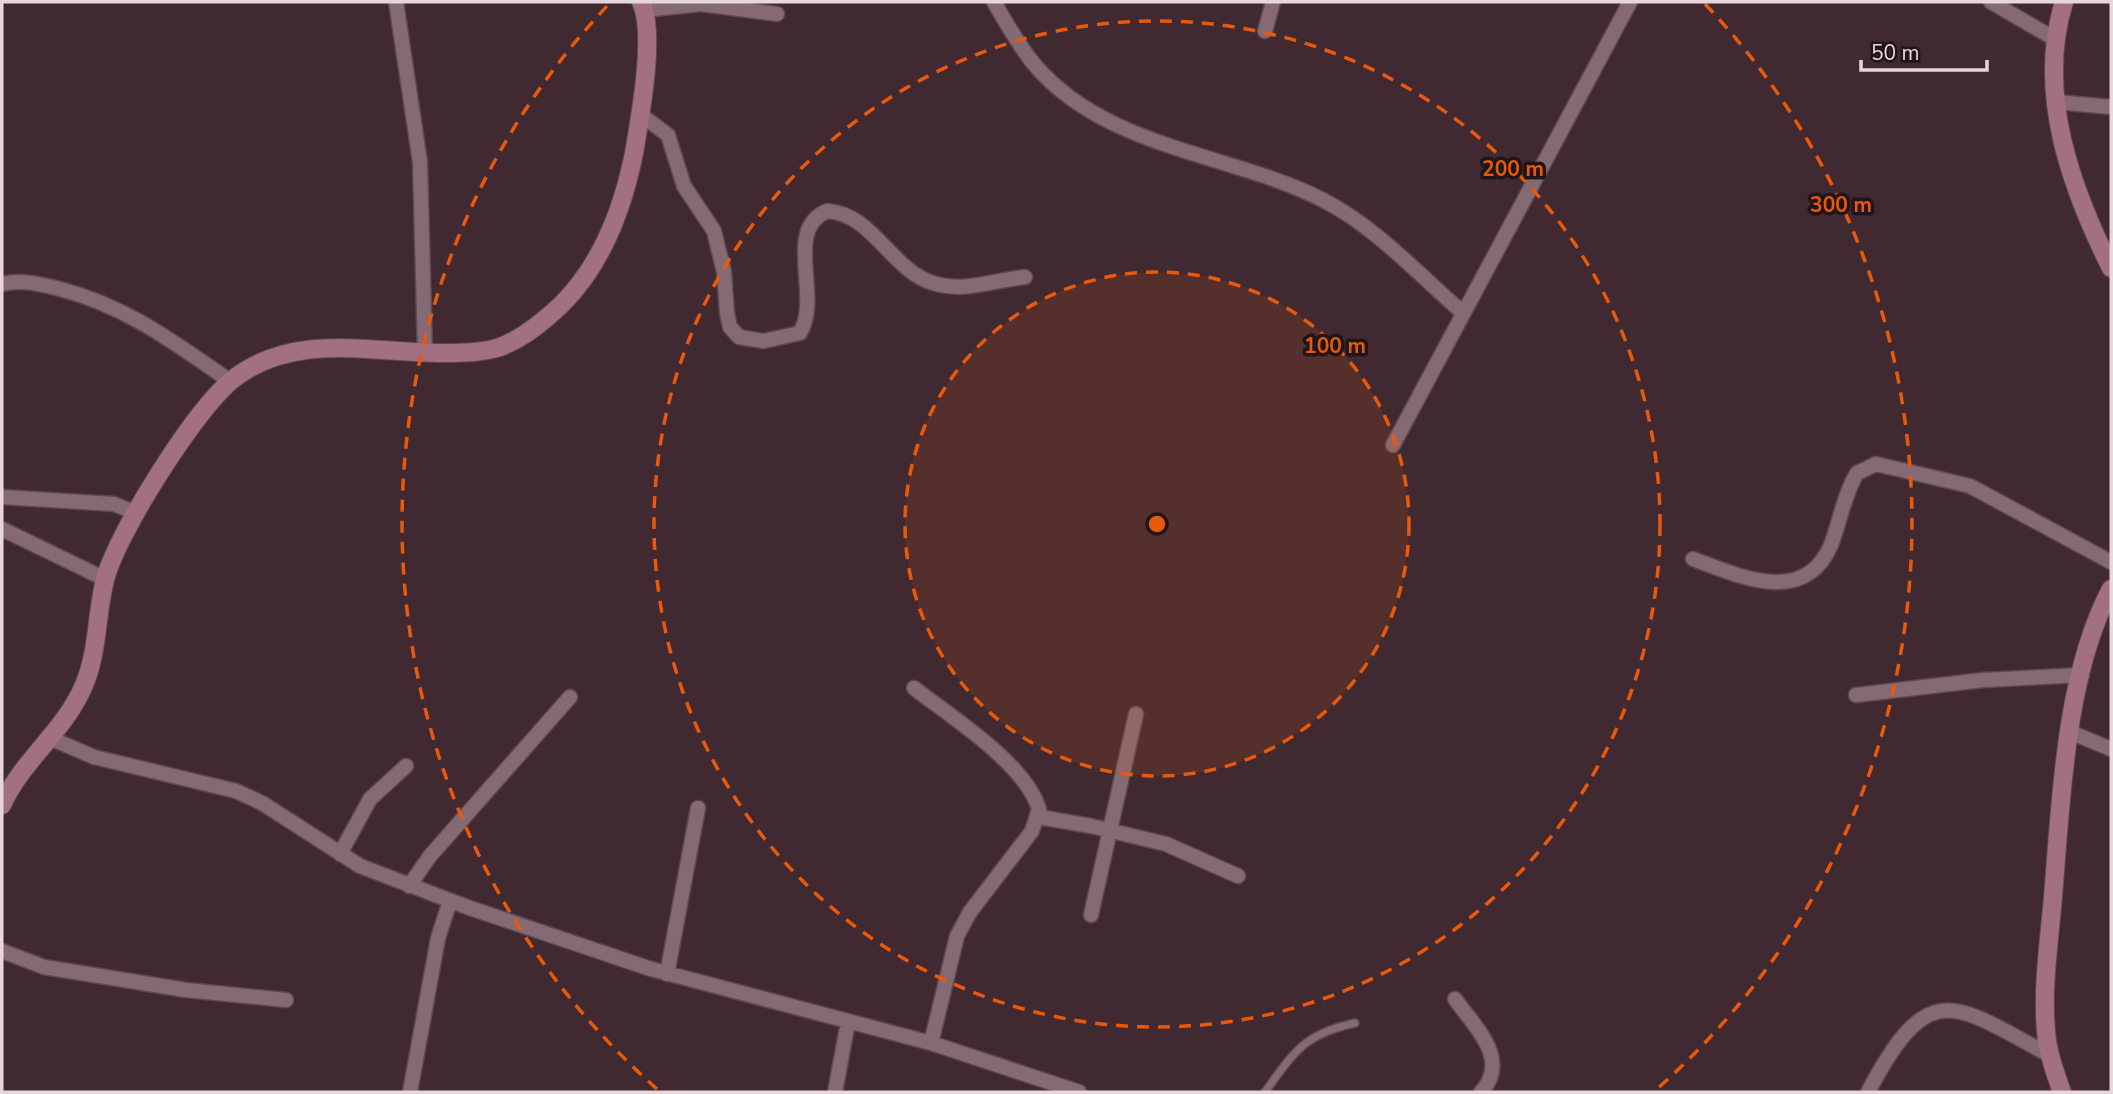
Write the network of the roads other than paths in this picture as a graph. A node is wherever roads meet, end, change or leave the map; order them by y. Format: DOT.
graph roads {
  1 [pos="396,2"];
  2 [pos="994,2"];
  3 [pos="1273,2"];
  4 [pos="1630,2"];
  5 [pos="1991,2"];
  6 [pos="2064,2"];
  7 [pos="643,6"];
  8 [pos="776,14"];
  9 [pos="1265,31"];
  10 [pos="2055,39"];
  11 [pos="2056,102"];
  12 [pos="2111,107"];
  13 [pos="640,114"];
  14 [pos="2111,268"];
  15 [pos="1026,277"];
  16 [pos="2,284"];
  17 [pos="1463,313"];
  18 [pos="425,353"];
  19 [pos="230,381"];
  20 [pos="1393,445"];
  21 [pos="2,497"];
  22 [pos="136,513"];
  23 [pos="2,529"];
  24 [pos="1693,559"];
  25 [pos="2111,562"];
  26 [pos="105,579"];
  27 [pos="2111,589"];
  28 [pos="2082,675"];
  29 [pos="914,688"];
  30 [pos="1856,695"];
  31 [pos="570,697"];
  32 [pos="1136,714"];
  33 [pos="50,738"];
  34 [pos="2069,741"];
  35 [pos="2111,750"];
  36 [pos="406,766"];
  37 [pos="3,799"];
  38 [pos="698,808"];
  39 [pos="1039,817"];
  40 [pos="1108,830"];
  41 [pos="340,854"];
  42 [pos="1238,876"];
  43 [pos="409,886"];
  44 [pos="450,901"];
  45 [pos="1091,915"];
  46 [pos="2,951"];
  47 [pos="667,974"];
  48 [pos="1455,999"];
  49 [pos="286,1000"];
  50 [pos="848,1022"];
  51 [pos="1354,1023"];
  52 [pos="932,1044"];
  53 [pos="2051,1056"];
  54 [pos="410,1092"];
  55 [pos="835,1092"];
  56 [pos="1079,1092"];
  57 [pos="1265,1092"];
  58 [pos="1481,1092"];
  59 [pos="1868,1092"];
  60 [pos="2062,1092"];
  1 -- 18 [label="street"];
  2 -- 17 [label="street"];
  3 -- 9 [label="street"];
  4 -- 17 [label="street"];
  5 -- 10 [label="street"];
  6 -- 10 [label="street"];
  7 -- 8 [label="street"];
  7 -- 13 [label="street"];
  10 -- 11 [label="street"];
  11 -- 12 [label="street"];
  11 -- 14 [label="street"];
  13 -- 15 [label="street"];
  13 -- 18 [label="street"];
  16 -- 19 [label="street"];
  17 -- 20 [label="street"];
  18 -- 19 [label="street"];
  19 -- 22 [label="street"];
  21 -- 22 [label="street"];
  22 -- 26 [label="street"];
  23 -- 26 [label="street"];
  24 -- 25 [label="street"];
  26 -- 33 [label="street"];
  27 -- 28 [label="street"];
  28 -- 30 [label="street"];
  28 -- 34 [label="street"];
  29 -- 39 [label="street"];
  31 -- 43 [label="street"];
  32 -- 40 [label="street"];
  33 -- 37 [label="street"];
  33 -- 41 [label="street"];
  34 -- 35 [label="street"];
  34 -- 53 [label="street"];
  36 -- 41 [label="street"];
  38 -- 47 [label="street"];
  39 -- 40 [label="street"];
  39 -- 52 [label="street"];
  40 -- 42 [label="street"];
  40 -- 45 [label="street"];
  41 -- 43 [label="street"];
  43 -- 44 [label="street"];
  44 -- 47 [label="street"];
  44 -- 54 [label="street"];
  46 -- 49 [label="street"];
  47 -- 50 [label="street"];
  48 -- 58 [label="street"];
  50 -- 52 [label="street"];
  50 -- 55 [label="street"];
  51 -- 57 [label="lane"];
  52 -- 56 [label="street"];
  53 -- 59 [label="street"];
  53 -- 60 [label="street"];
}
